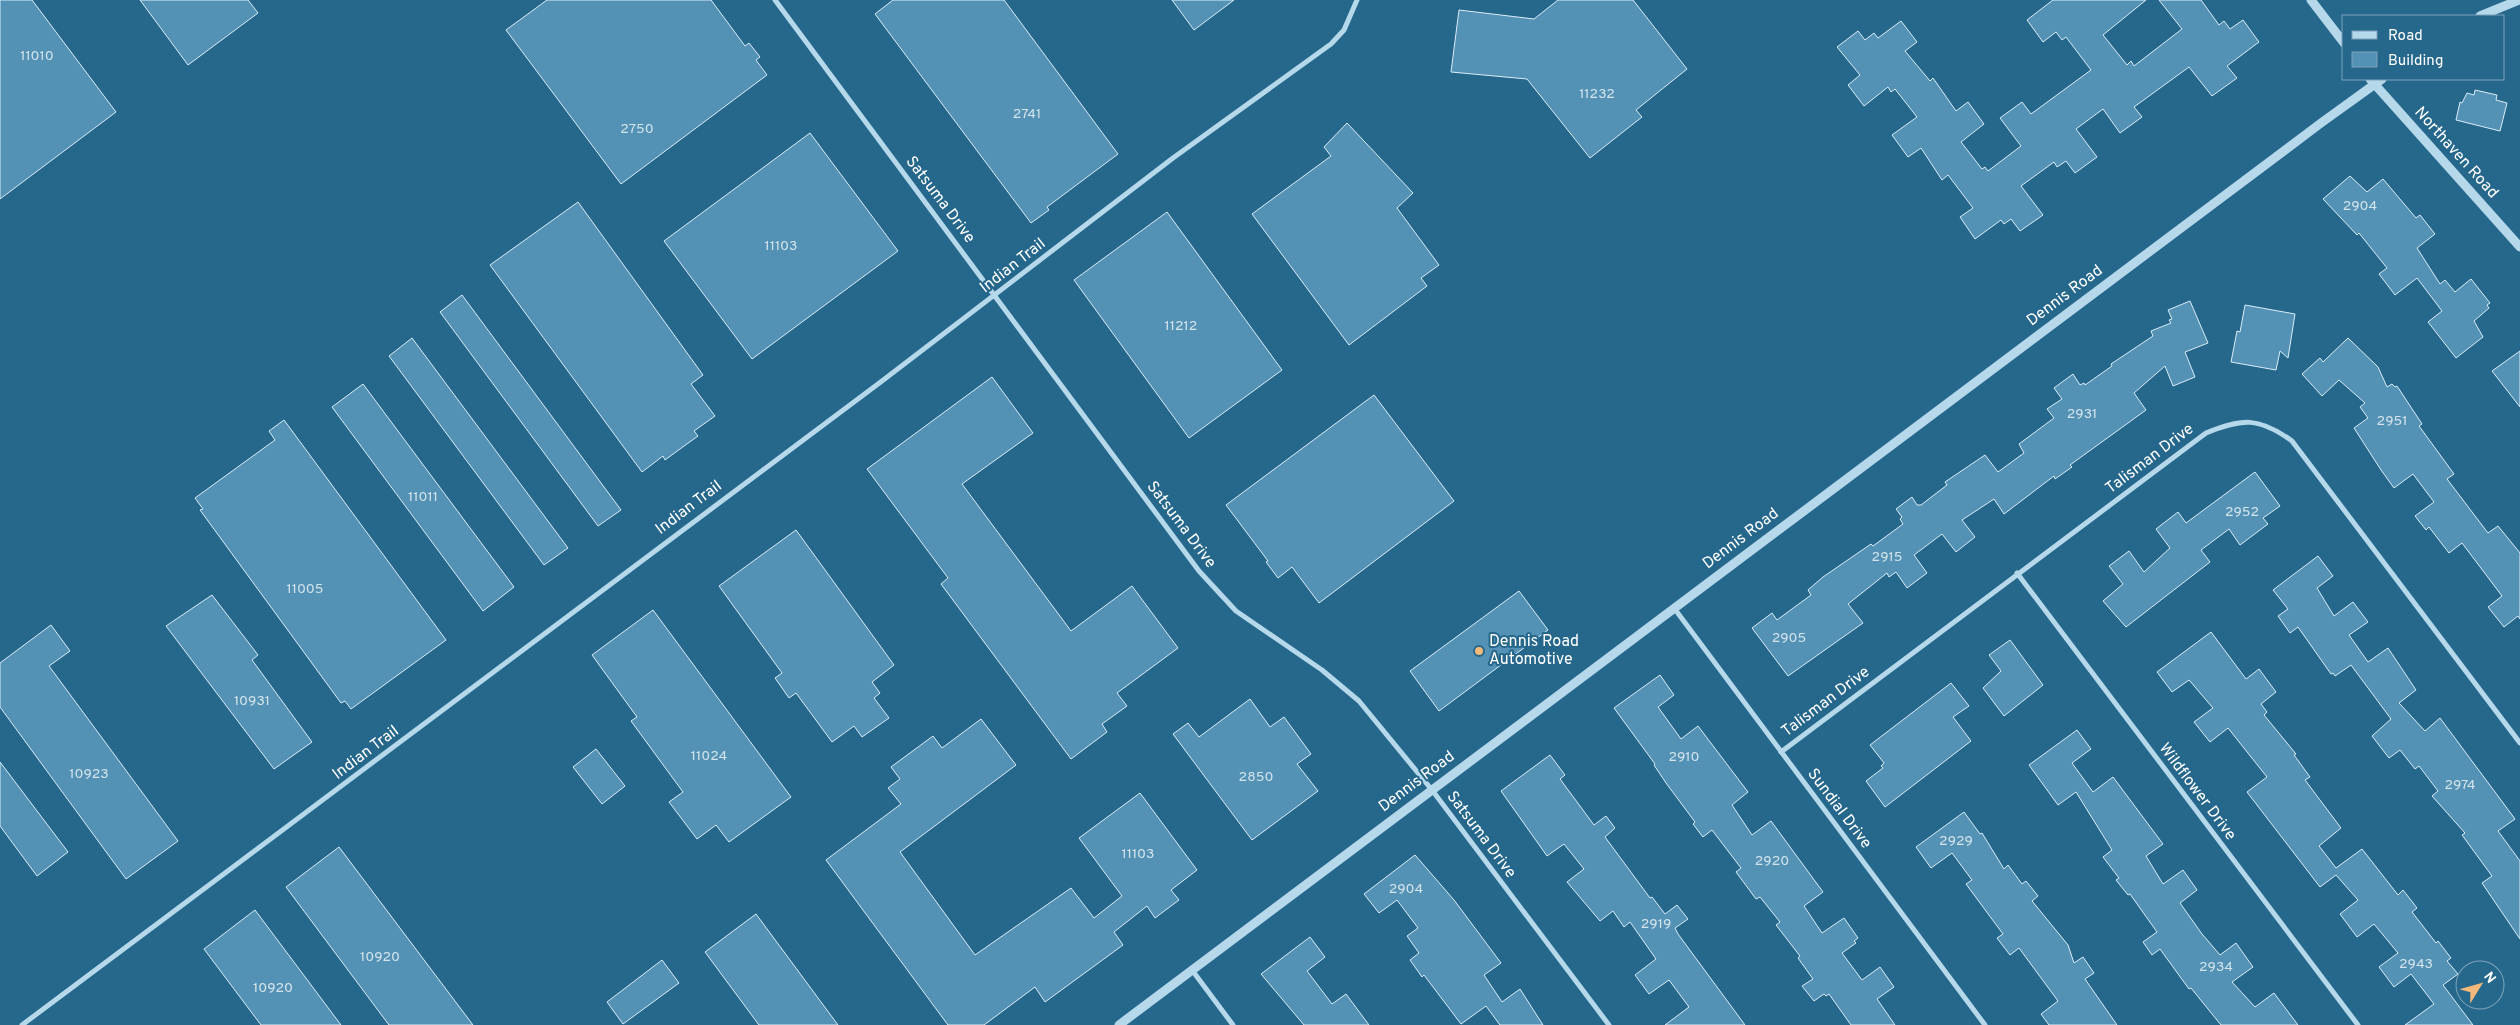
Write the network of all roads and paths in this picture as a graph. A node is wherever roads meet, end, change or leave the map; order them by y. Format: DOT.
graph roads {
  1 [pos="776,0"];
  2 [pos="1357,0"];
  3 [pos="2311,0"];
  4 [pos="2519,0"];
  5 [pos="2482,15"];
  6 [pos="2342,40"];
  7 [pos="2376,81"];
  8 [pos="2520,247"];
  9 [pos="996,295"];
  10 [pos="2017,574"];
  11 [pos="1674,608"];
  12 [pos="2520,743"];
  13 [pos="1781,752"];
  14 [pos="1432,790"];
  15 [pos="1192,970"];
  16 [pos="22,1025"];
  17 [pos="1119,1025"];
  18 [pos="1233,1025"];
  19 [pos="1609,1025"];
  20 [pos="1985,1025"];
  21 [pos="2358,1025"];
  1 -- 9 [label="street, Satsuma Drive"];
  2 -- 9 [label="street, Indian Trail"];
  3 -- 6 [label="street"];
  4 -- 5 [label="street"];
  7 -- 8 [label="street, Northaven Road"];
  7 -- 11 [label="street, Dennis Road"];
  9 -- 14 [label="street, Satsuma Drive"];
  9 -- 16 [label="street, Indian Trail"];
  10 -- 12 [label="street, Talisman Drive"];
  10 -- 13 [label="street, Talisman Drive"];
  10 -- 21 [label="street, Wildflower Drive"];
  11 -- 13 [label="street, Sundial Drive"];
  11 -- 14 [label="street, Dennis Road"];
  13 -- 20 [label="street, Sundial Drive"];
  14 -- 15 [label="street, Dennis Road"];
  14 -- 19 [label="street, Satsuma Drive"];
  15 -- 17 [label="street, Dennis Road"];
  15 -- 18 [label="street"];
}
